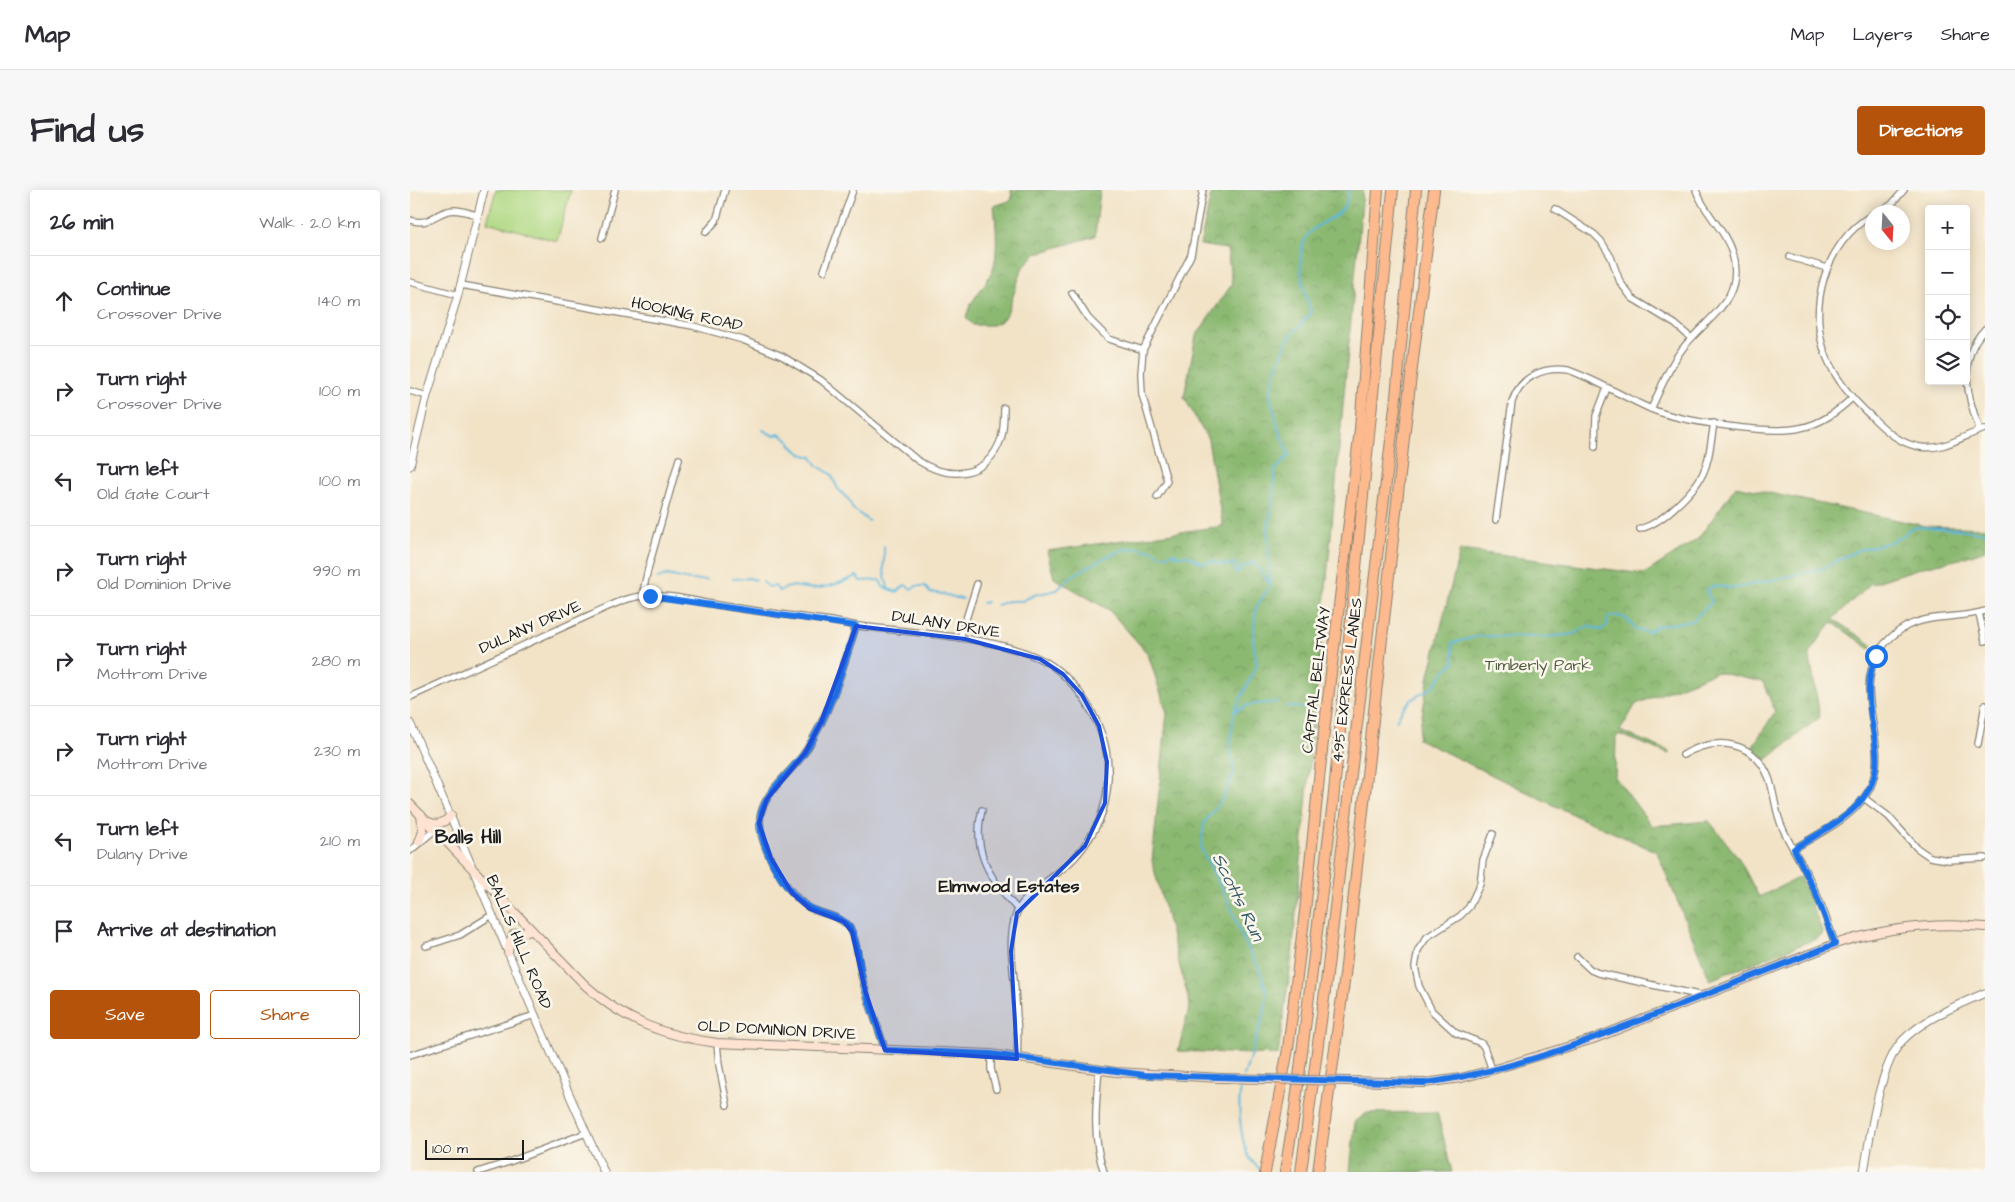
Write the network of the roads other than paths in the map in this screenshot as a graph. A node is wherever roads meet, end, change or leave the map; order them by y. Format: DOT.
graph roads {
  1 [pos="484,190"];
  2 [pos="616,190"];
  3 [pos="725,190"];
  4 [pos="852,190"];
  5 [pos="1203,190"];
  6 [pos="1378,190"];
  7 [pos="1392,190"];
  8 [pos="1416,190"];
  9 [pos="1434,190"];
  10 [pos="1696,190"];
  11 [pos="1904,190"];
  12 [pos="1889,205"];
  13 [pos="1555,209"];
  14 [pos="477,215"];
  15 [pos="410,220"];
  16 [pos="1865,222"];
  17 [pos="706,232"];
  18 [pos="602,238"];
  19 [pos="1790,257"];
  20 [pos="1827,268"];
  21 [pos="824,271"];
  22 [pos="410,282"];
  23 [pos="461,285"];
  24 [pos="1072,294"];
  25 [pos="458,295"];
  26 [pos="1985,329"];
  27 [pos="1691,338"];
  28 [pos="1143,350"];
  29 [pos="1607,388"];
  30 [pos="410,391"];
  31 [pos="427,396"];
  32 [pos="1852,398"];
  33 [pos="1004,408"];
  34 [pos="1651,409"];
  35 [pos="1714,423"];
  36 [pos="1983,430"];
  37 [pos="1595,447"];
  38 [pos="679,459"];
  39 [pos="410,466"];
  40 [pos="1156,497"];
  41 [pos="1496,520"];
  42 [pos="1640,529"];
  43 [pos="977,584"];
  44 [pos="642,596"];
  45 [pos="1982,612"];
  46 [pos="856,626"];
  47 [pos="960,638"];
  48 [pos="1985,641"];
  49 [pos="410,696"];
  50 [pos="1985,705"];
  51 [pos="410,723"];
  52 [pos="1978,744"];
  53 [pos="1683,755"];
  54 [pos="1864,798"];
  55 [pos="410,804"];
  56 [pos="982,810"];
  57 [pos="451,815"];
  58 [pos="423,817"];
  59 [pos="435,830"];
  60 [pos="1493,834"];
  61 [pos="419,842"];
  62 [pos="1794,849"];
  63 [pos="410,851"];
  64 [pos="1985,858"];
  65 [pos="472,869"];
  66 [pos="1018,910"];
  67 [pos="492,915"];
  68 [pos="1985,927"];
  69 [pos="532,931"];
  70 [pos="1835,944"];
  71 [pos="426,946"];
  72 [pos="508,952"];
  73 [pos="1578,957"];
  74 [pos="1985,992"];
  75 [pos="1703,996"];
  76 [pos="535,1015"];
  77 [pos="717,1043"];
  78 [pos="885,1050"];
  79 [pos="991,1054"];
  80 [pos="410,1055"];
  81 [pos="1017,1059"];
  82 [pos="1099,1069"];
  83 [pos="1492,1070"];
  84 [pos="996,1089"];
  85 [pos="727,1105"];
  86 [pos="586,1133"];
  87 [pos="478,1172"];
  88 [pos="604,1172"];
  89 [pos="1104,1172"];
  90 [pos="1265,1172"];
  91 [pos="1285,1172"];
  92 [pos="1301,1172"];
  93 [pos="1318,1172"];
  94 [pos="1864,1172"];
  1 -- 14 [label="street"];
  2 -- 18 [label="street"];
  3 -- 17 [label="street"];
  4 -- 21 [label="street"];
  5 -- 28 [label="street"];
  6 -- 90 [label="highway, CAPITAL BELTWAY"];
  7 -- 91 [label="highway, 495 EXPRESS LANES"];
  8 -- 92 [label="highway, 495 EXPRESS LANES"];
  9 -- 93 [label="highway"];
  10 -- 27 [label="street"];
  11 -- 12 [label="street"];
  13 -- 27 [label="street"];
  14 -- 15 [label="street"];
  14 -- 23 [label="street"];
  16 -- 20 [label="street"];
  19 -- 20 [label="street"];
  20 -- 32 [label="street"];
  22 -- 25 [label="street"];
  23 -- 25 [label="street"];
  23 -- 33 [label="street, HOOKING ROAD"];
  24 -- 28 [label="street"];
  25 -- 31 [label="street"];
  26 -- 36 [label="street"];
  27 -- 34 [label="street"];
  28 -- 40 [label="street"];
  29 -- 34 [label="street"];
  29 -- 37 [label="street"];
  29 -- 41 [label="street"];
  30 -- 31 [label="street"];
  31 -- 39 [label="street"];
  32 -- 35 [label="street"];
  32 -- 36 [label="street"];
  34 -- 35 [label="street"];
  35 -- 42 [label="street"];
  38 -- 44 [label="street"];
  43 -- 47 [label="street"];
  44 -- 46 [label="street, DULANY DRIVE"];
  44 -- 49 [label="street, DULANY DRIVE"];
  45 -- 48 [label="street"];
  45 -- 54 [label="street"];
  46 -- 47 [label="street, DULANY DRIVE"];
  46 -- 78 [label="street"];
  47 -- 66 [label="street, DULANY DRIVE"];
  50 -- 52 [label="street"];
  51 -- 57 [label="street, BALLS HILL ROAD"];
  53 -- 62 [label="street"];
  54 -- 62 [label="street"];
  54 -- 64 [label="street"];
  55 -- 58 [label="main road, OLD DOMINION DRIVE"];
  56 -- 66 [label="street"];
  57 -- 58 [label="main road"];
  57 -- 65 [label="street, BALLS HILL ROAD"];
  58 -- 59 [label="main road, OLD DOMINION DRIVE"];
  58 -- 61 [label="main road"];
  59 -- 61 [label="street"];
  59 -- 65 [label="main road, OLD DOMINION DRIVE"];
  60 -- 83 [label="street"];
  61 -- 63 [label="street"];
  62 -- 70 [label="street"];
  65 -- 67 [label="street, BALLS HILL ROAD"];
  65 -- 69 [label="main road, OLD DOMINION DRIVE"];
  66 -- 81 [label="street"];
  67 -- 71 [label="street"];
  67 -- 72 [label="street, BALLS HILL ROAD"];
  68 -- 70 [label="main road, OLD DOMINION DRIVE"];
  69 -- 72 [label="main road"];
  69 -- 77 [label="main road, OLD DOMINION DRIVE"];
  70 -- 75 [label="main road, OLD DOMINION DRIVE"];
  72 -- 76 [label="street, BALLS HILL ROAD"];
  73 -- 75 [label="street"];
  74 -- 94 [label="street"];
  75 -- 83 [label="main road, OLD DOMINION DRIVE"];
  76 -- 80 [label="street"];
  76 -- 86 [label="street, BALLS HILL ROAD"];
  77 -- 78 [label="main road, OLD DOMINION DRIVE"];
  77 -- 85 [label="street"];
  78 -- 79 [label="main road, OLD DOMINION DRIVE"];
  79 -- 81 [label="main road, OLD DOMINION DRIVE"];
  79 -- 84 [label="street"];
  81 -- 82 [label="main road, OLD DOMINION DRIVE"];
  82 -- 83 [label="main road, OLD DOMINION DRIVE, bridge"];
  82 -- 89 [label="street"];
  86 -- 87 [label="street"];
  86 -- 88 [label="street, BALLS HILL ROAD"];
}
